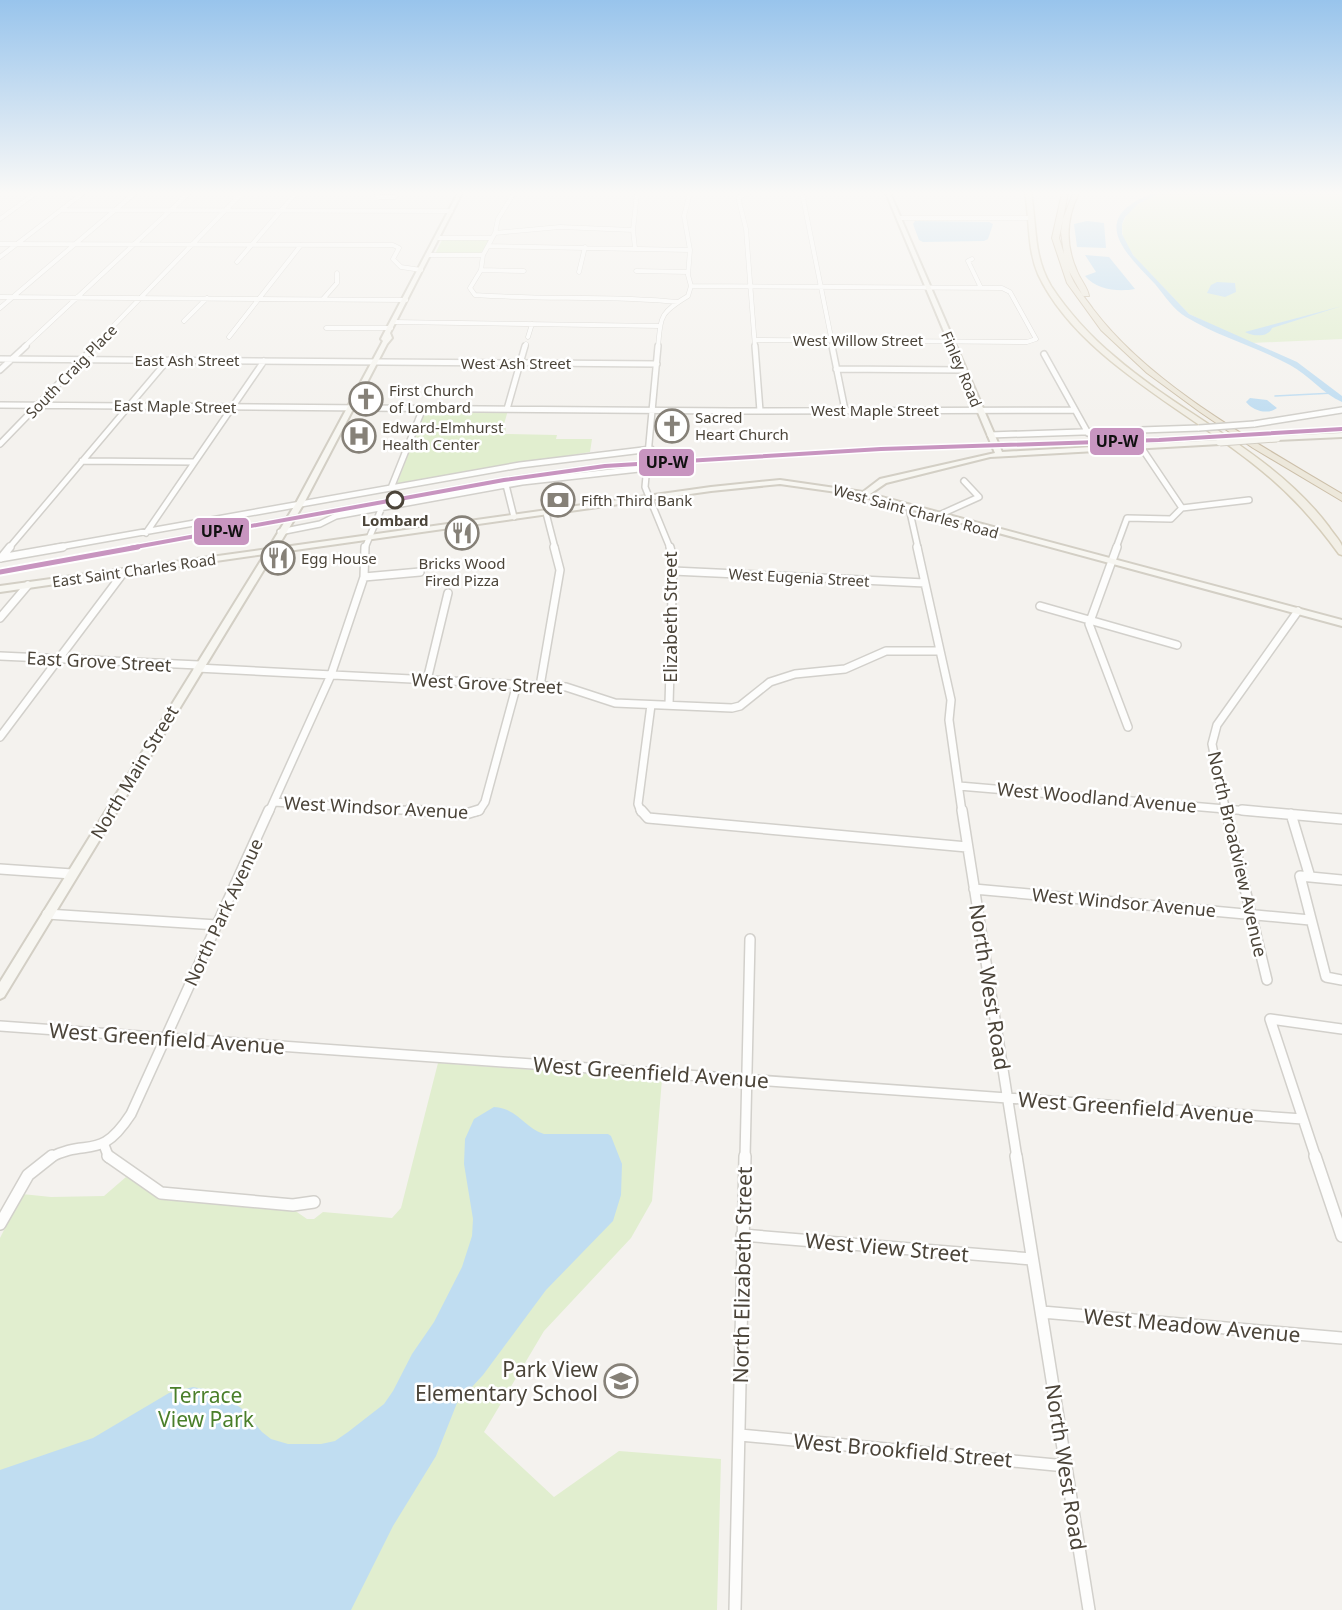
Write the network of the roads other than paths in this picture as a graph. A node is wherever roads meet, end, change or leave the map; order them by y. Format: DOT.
graph roads {
  1 [pos="47,268"];
  2 [pos="109,268"];
  3 [pos="171,268"];
  4 [pos="282,268"];
  5 [pos="404,268"];
  6 [pos="580,268"];
  7 [pos="688,268"];
  8 [pos="749,268"];
  9 [pos="816,268"];
  10 [pos="919,268"];
  11 [pos="971,268"];
  12 [pos="1039,268"];
  13 [pos="1062,268"];
  14 [pos="1073,268"];
  15 [pos="421,270"];
  16 [pos="482,270"];
  17 [pos="524,271"];
  18 [pos="636,271"];
  19 [pos="579,272"];
  20 [pos="688,272"];
  21 [pos="337,273"];
  22 [pos="691,286"];
  23 [pos="751,286"];
  24 [pos="820,287"];
  25 [pos="928,288"];
  26 [pos="981,288"];
  27 [pos="0,297"];
  28 [pos="13,297"];
  29 [pos="78,297"];
  30 [pos="142,298"];
  31 [pos="207,298"];
  32 [pos="259,299"];
  33 [pos="323,299"];
  34 [pos="406,300"];
  35 [pos="678,302"];
  36 [pos="0,308"];
  37 [pos="184,321"];
  38 [pos="532,324"];
  39 [pos="660,326"];
  40 [pos="326,328"];
  41 [pos="391,328"];
  42 [pos="229,337"];
  43 [pos="528,337"];
  44 [pos="755,340"];
  45 [pos="830,340"];
  46 [pos="951,341"];
  47 [pos="526,344"];
  48 [pos="1044,354"];
  49 [pos="0,359"];
  50 [pos="11,359"];
  51 [pos="82,360"];
  52 [pos="167,360"];
  53 [pos="264,361"];
  54 [pos="374,362"];
  55 [pos="520,363"];
  56 [pos="657,364"];
  57 [pos="836,369"];
  58 [pos="0,370"];
  59 [pos="963,370"];
  60 [pos="0,405"];
  61 [pos="38,405"];
  62 [pos="128,406"];
  63 [pos="232,407"];
  64 [pos="350,408"];
  65 [pos="423,408"];
  66 [pos="507,409"];
  67 [pos="654,410"];
  68 [pos="845,410"];
  69 [pos="979,410"];
  70 [pos="1076,410"];
  71 [pos="1342,410"];
  72 [pos="760,411"];
  73 [pos="1088,433"];
  74 [pos="990,435"];
  75 [pos="1342,435"];
  76 [pos="0,444"];
  77 [pos="1141,447"];
  78 [pos="651,449"];
  79 [pos="999,454"];
  80 [pos="82,461"];
  81 [pos="194,462"];
  82 [pos="648,468"];
  83 [pos="964,481"];
  84 [pos="506,485"];
  85 [pos="391,488"];
  86 [pos="1342,488"];
  87 [pos="864,495"];
  88 [pos="649,498"];
  89 [pos="1342,498"];
  90 [pos="1249,500"];
  91 [pos="298,505"];
  92 [pos="382,507"];
  93 [pos="909,508"];
  94 [pos="1182,508"];
  95 [pos="546,513"];
  96 [pos="937,516"];
  97 [pos="514,517"];
  98 [pos="280,532"];
  99 [pos="146,533"];
  100 [pos="369,538"];
  101 [pos="269,551"];
  102 [pos="1342,552"];
  103 [pos="0,558"];
  104 [pos="1111,563"];
  105 [pos="673,571"];
  106 [pos="124,572"];
  107 [pos="420,572"];
  108 [pos="364,577"];
  109 [pos="925,583"];
  110 [pos="28,585"];
  111 [pos="0,589"];
  112 [pos="448,592"];
  113 [pos="1040,606"];
  114 [pos="1298,611"];
  115 [pos="0,618"];
  116 [pos="1089,620"];
  117 [pos="1342,623"];
  118 [pos="1177,645"];
  119 [pos="940,651"];
  120 [pos="0,656"];
  121 [pos="59,659"];
  122 [pos="198,666"];
  123 [pos="331,675"];
  124 [pos="427,680"];
  125 [pos="517,684"];
  126 [pos="540,686"];
  127 [pos="651,705"];
  128 [pos="669,705"];
  129 [pos="1128,727"];
  130 [pos="0,737"];
  131 [pos="959,786"];
  132 [pos="274,802"];
  133 [pos="1226,808"];
  134 [pos="1291,814"];
  135 [pos="1342,819"];
  136 [pos="967,847"];
  137 [pos="0,869"];
  138 [pos="72,874"];
  139 [pos="1310,877"];
  140 [pos="1342,880"];
  141 [pos="974,889"];
  142 [pos="1250,913"];
  143 [pos="47,914"];
  144 [pos="1310,920"];
  145 [pos="217,925"];
  146 [pos="750,939"];
  147 [pos="1267,980"];
  148 [pos="1342,980"];
  149 [pos="0,993"];
  150 [pos="0,1026"];
  151 [pos="1342,1029"];
  152 [pos="166,1038"];
  153 [pos="746,1078"];
  154 [pos="1009,1098"];
  155 [pos="1303,1119"];
  156 [pos="104,1145"];
  157 [pos="314,1202"];
  158 [pos="0,1224"];
  159 [pos="742,1235"];
  160 [pos="1342,1236"];
  161 [pos="1032,1259"];
  162 [pos="1042,1312"];
  163 [pos="1342,1338"];
  164 [pos="740,1435"];
  165 [pos="1066,1466"];
  166 [pos="735,1610"];
  167 [pos="1089,1610"];
  1 -- 28 [label="street"];
  2 -- 29 [label="street"];
  3 -- 30 [label="street, South Craig Place"];
  4 -- 32 [label="street"];
  5 -- 15 [label="street"];
  6 -- 19 [label="street"];
  7 -- 20 [label="street"];
  8 -- 23 [label="street"];
  9 -- 24 [label="street"];
  10 -- 25 [label="main road, Finley Road"];
  11 -- 26 [label="street"];
  12 -- 102 [label="main road"];
  13 -- 89 [label="highway"];
  14 -- 86 [label="highway"];
  15 -- 34 [label="main road, North Main Street"];
  16 -- 17 [label="street"];
  16 -- 35 [label="street"];
  18 -- 20 [label="street"];
  20 -- 22 [label="street"];
  21 -- 33 [label="street"];
  22 -- 23 [label="street"];
  22 -- 35 [label="street"];
  23 -- 24 [label="street"];
  23 -- 44 [label="street"];
  24 -- 25 [label="street"];
  24 -- 45 [label="street"];
  25 -- 26 [label="street"];
  25 -- 46 [label="main road, Finley Road"];
  26 -- 46 [label="street, West Willow Street"];
  27 -- 28 [label="street"];
  28 -- 29 [label="street"];
  28 -- 36 [label="street"];
  29 -- 30 [label="street"];
  29 -- 50 [label="street"];
  30 -- 31 [label="street"];
  30 -- 51 [label="street, South Craig Place"];
  31 -- 32 [label="street"];
  31 -- 37 [label="street"];
  32 -- 33 [label="street"];
  32 -- 42 [label="street"];
  33 -- 34 [label="street"];
  34 -- 41 [label="main road, North Main Street"];
  35 -- 39 [label="street"];
  38 -- 39 [label="street"];
  38 -- 41 [label="street"];
  38 -- 43 [label="street"];
  39 -- 56 [label="street"];
  40 -- 41 [label="street"];
  41 -- 54 [label="main road, North Main Street"];
  44 -- 45 [label="street, West Willow Street"];
  44 -- 72 [label="street"];
  45 -- 46 [label="street, West Willow Street"];
  45 -- 57 [label="street"];
  46 -- 59 [label="main road, Finley Road"];
  47 -- 55 [label="street"];
  48 -- 70 [label="street"];
  49 -- 50 [label="street, East Ash Street"];
  50 -- 51 [label="street, East Ash Street"];
  50 -- 58 [label="street"];
  51 -- 52 [label="street, East Ash Street"];
  51 -- 61 [label="street, South Craig Place"];
  52 -- 53 [label="street, East Ash Street"];
  52 -- 62 [label="street"];
  53 -- 54 [label="street, East Ash Street"];
  53 -- 63 [label="street"];
  54 -- 55 [label="street, West Ash Street"];
  54 -- 64 [label="main road, North Main Street"];
  55 -- 56 [label="street, West Ash Street"];
  55 -- 66 [label="street"];
  56 -- 67 [label="street"];
  57 -- 59 [label="street"];
  57 -- 68 [label="street"];
  59 -- 69 [label="main road, Finley Road"];
  60 -- 61 [label="street, East Maple Street"];
  61 -- 62 [label="street, East Maple Street"];
  61 -- 76 [label="street, South Craig Place"];
  62 -- 63 [label="street, East Maple Street"];
  62 -- 80 [label="street"];
  63 -- 64 [label="street, East Maple Street"];
  63 -- 81 [label="street"];
  64 -- 65 [label="street, West Maple Street"];
  64 -- 91 [label="main road, North Main Street"];
  65 -- 66 [label="street, West Maple Street"];
  65 -- 85 [label="street"];
  66 -- 67 [label="street, West Maple Street"];
  67 -- 72 [label="street, West Maple Street"];
  67 -- 78 [label="street"];
  68 -- 69 [label="street, West Maple Street"];
  68 -- 72 [label="street, West Maple Street"];
  69 -- 70 [label="street, West Maple Street"];
  69 -- 74 [label="main road, Finley Road"];
  70 -- 73 [label="street"];
  71 -- 73 [label="street, bridge"];
  73 -- 74 [label="street"];
  74 -- 79 [label="main road, Finley Road"];
  75 -- 77 [label="main road, bridge"];
  77 -- 79 [label="main road"];
  77 -- 94 [label="street"];
  78 -- 82 [label="street"];
  78 -- 85 [label="street"];
  79 -- 87 [label="main road"];
  80 -- 81 [label="street"];
  80 -- 103 [label="street"];
  81 -- 99 [label="street"];
  82 -- 84 [label="street"];
  82 -- 88 [label="street"];
  83 -- 96 [label="street"];
  84 -- 92 [label="street"];
  84 -- 97 [label="street"];
  85 -- 91 [label="street"];
  87 -- 88 [label="main road, West Saint Charles Road"];
  87 -- 93 [label="main road, West Saint Charles Road"];
  88 -- 95 [label="main road, West Saint Charles Road"];
  88 -- 105 [label="street, Elizabeth Street"];
  90 -- 94 [label="street"];
  91 -- 98 [label="main road, North Main Street"];
  91 -- 99 [label="street"];
  92 -- 98 [label="street"];
  92 -- 100 [label="street, North Park Avenue"];
  93 -- 96 [label="main road, West Saint Charles Road"];
  93 -- 109 [label="street, North West Road"];
  94 -- 104 [label="street"];
  95 -- 97 [label="main road, West Saint Charles Road"];
  95 -- 126 [label="street"];
  96 -- 104 [label="main road, West Saint Charles Road"];
  97 -- 100 [label="main road, West Saint Charles Road"];
  98 -- 101 [label="main road, North Main Street"];
  99 -- 103 [label="street"];
  100 -- 101 [label="main road, West Saint Charles Road"];
  100 -- 108 [label="street, North Park Avenue"];
  101 -- 106 [label="main road, East Saint Charles Road"];
  101 -- 122 [label="main road, North Main Street"];
  104 -- 114 [label="main road, West Saint Charles Road"];
  104 -- 116 [label="street"];
  105 -- 109 [label="street, West Eugenia Street"];
  105 -- 128 [label="street, Elizabeth Street"];
  106 -- 110 [label="main road, East Saint Charles Road"];
  106 -- 121 [label="street"];
  107 -- 108 [label="street"];
  108 -- 123 [label="street, North Park Avenue"];
  109 -- 119 [label="street, North West Road"];
  110 -- 111 [label="main road, East Saint Charles Road"];
  110 -- 115 [label="street"];
  112 -- 124 [label="street"];
  113 -- 116 [label="street"];
  114 -- 117 [label="main road, West Saint Charles Road"];
  114 -- 133 [label="street, North Broadview Avenue"];
  116 -- 118 [label="street"];
  116 -- 129 [label="street"];
  119 -- 128 [label="street, West Grove Street"];
  119 -- 131 [label="street, North West Road"];
  120 -- 121 [label="street, East Grove Street"];
  121 -- 122 [label="street, East Grove Street"];
  121 -- 130 [label="street"];
  122 -- 123 [label="street, West Grove Street"];
  122 -- 138 [label="main road, North Main Street"];
  123 -- 124 [label="street, West Grove Street"];
  123 -- 132 [label="street, North Park Avenue"];
  124 -- 125 [label="street, West Grove Street"];
  125 -- 126 [label="street, West Grove Street"];
  125 -- 132 [label="street, West Windsor Avenue"];
  126 -- 127 [label="street, West Grove Street"];
  127 -- 128 [label="street, West Grove Street"];
  127 -- 136 [label="street"];
  131 -- 133 [label="street, West Woodland Avenue"];
  131 -- 136 [label="street, North West Road"];
  132 -- 145 [label="street, North Park Avenue"];
  133 -- 134 [label="street, West Woodland Avenue"];
  133 -- 142 [label="street, North Broadview Avenue"];
  134 -- 135 [label="street, West Woodland Avenue"];
  134 -- 139 [label="street"];
  136 -- 141 [label="street, North West Road"];
  137 -- 138 [label="street"];
  138 -- 143 [label="main road, North Main Street"];
  139 -- 140 [label="street"];
  139 -- 144 [label="street"];
  141 -- 142 [label="street, West Windsor Avenue"];
  141 -- 154 [label="street, North West Road"];
  142 -- 144 [label="street, West Windsor Avenue"];
  142 -- 147 [label="street, North Broadview Avenue"];
  143 -- 145 [label="street"];
  143 -- 149 [label="main road, North Main Street"];
  144 -- 148 [label="street"];
  145 -- 152 [label="street, North Park Avenue"];
  146 -- 153 [label="street, North Elizabeth Street"];
  150 -- 152 [label="street, West Greenfield Avenue"];
  151 -- 155 [label="street"];
  152 -- 153 [label="street, West Greenfield Avenue"];
  152 -- 156 [label="street, North Park Avenue"];
  153 -- 154 [label="street, West Greenfield Avenue"];
  153 -- 159 [label="street, North Elizabeth Street"];
  154 -- 155 [label="street, West Greenfield Avenue"];
  154 -- 161 [label="street, North West Road"];
  155 -- 160 [label="street"];
  156 -- 157 [label="street"];
  156 -- 158 [label="street"];
  159 -- 161 [label="street, West View Street"];
  159 -- 164 [label="street, North Elizabeth Street"];
  161 -- 162 [label="street, North West Road"];
  162 -- 163 [label="street, West Meadow Avenue"];
  162 -- 165 [label="street, North West Road"];
  164 -- 165 [label="street, West Brookfield Street"];
  164 -- 166 [label="street, North Elizabeth Street"];
  165 -- 167 [label="street, North West Road"];
}
